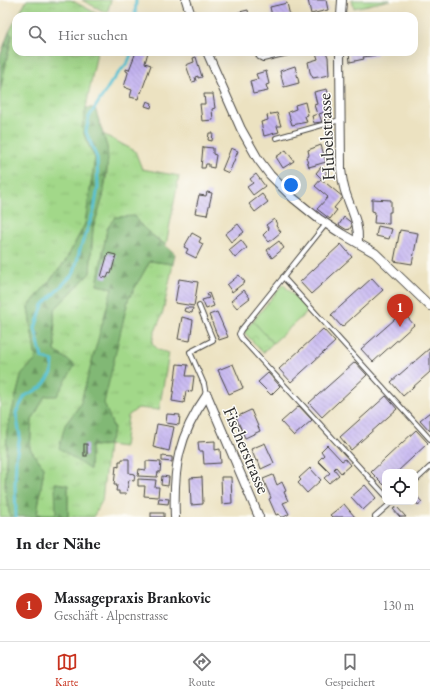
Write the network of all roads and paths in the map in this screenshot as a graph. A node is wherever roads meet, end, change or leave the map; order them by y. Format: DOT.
graph roads {
  1 [pos="186,0"];
  2 [pos="342,0"];
  3 [pos="190,12"];
  4 [pos="342,12"];
  5 [pos="209,56"];
  6 [pos="259,56"];
  7 [pos="275,56"];
  8 [pos="340,56"];
  9 [pos="340,120"];
  10 [pos="276,138"];
  11 [pos="326,224"];
  12 [pos="358,242"];
  13 [pos="283,277"];
  14 [pos="199,306"];
  15 [pos="430,306"];
  16 [pos="206,395"];
  17 [pos="430,439"];
  18 [pos="430,467"];
  19 [pos="418,478"];
  20 [pos="382,490"];
  21 [pos="389,505"];
  22 [pos="175,517"];
  23 [pos="259,517"];
  24 [pos="375,517"];
  1 -- 3 [label="street"];
  2 -- 4 [label="street"];
  5 -- 11 [label="street"];
  6 -- 7 [label="lane"];
  8 -- 9 [label="street, Hubelstrasse"];
  9 -- 10 [label="lane"];
  9 -- 12 [label="street, Hubelstrasse"];
  11 -- 12 [label="street"];
  11 -- 13 [label="lane"];
  12 -- 15 [label="street"];
  13 -- 17 [label="lane"];
  13 -- 20 [label="lane"];
  14 -- 16 [label="lane"];
  16 -- 22 [label="street"];
  16 -- 23 [label="street, Fischerstrasse"];
  18 -- 19 [label="lane"];
  21 -- 24 [label="lane"];
}
